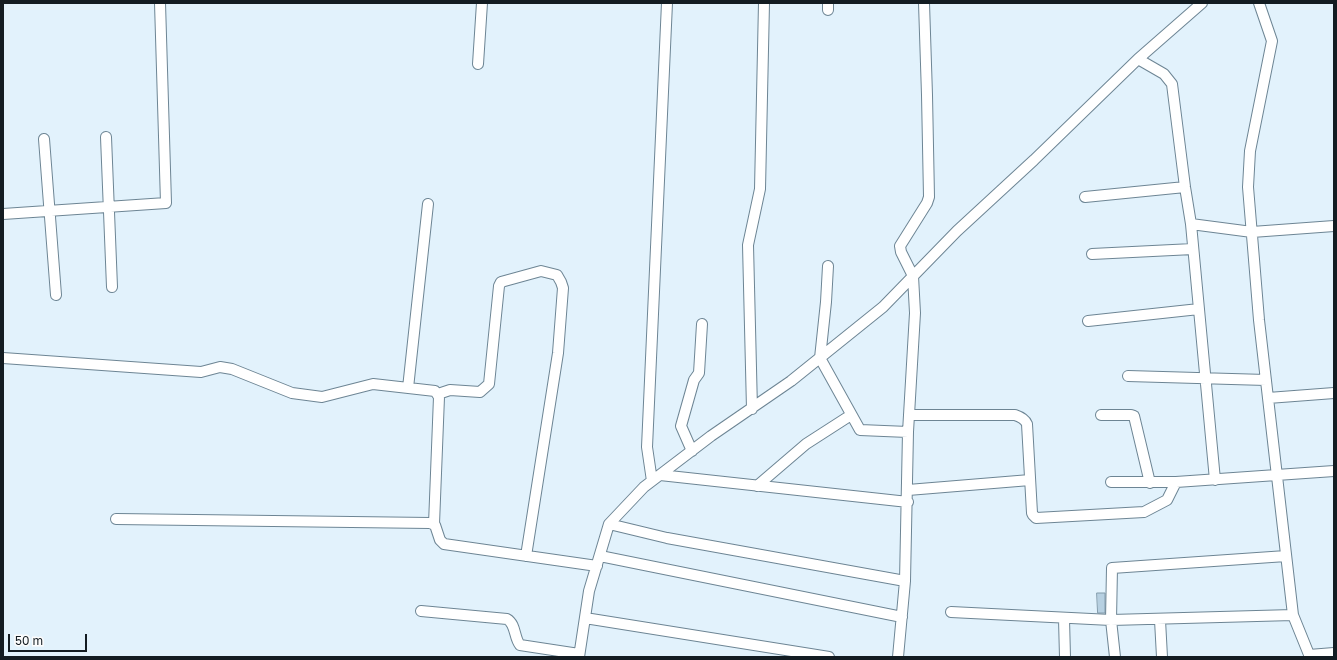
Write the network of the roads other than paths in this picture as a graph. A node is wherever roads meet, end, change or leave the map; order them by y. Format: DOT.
graph roads {
  1 [pos="152,3"];
  2 [pos="160,3"];
  3 [pos="482,3"];
  4 [pos="667,3"];
  5 [pos="764,3"];
  6 [pos="924,3"];
  7 [pos="1202,3"];
  8 [pos="1259,3"];
  9 [pos="161,19"];
  10 [pos="1138,59"];
  11 [pos="478,64"];
  12 [pos="106,137"];
  13 [pos="44,139"];
  14 [pos="1184,187"];
  15 [pos="1085,197"];
  16 [pos="428,204"];
  17 [pos="108,207"];
  18 [pos="50,211"];
  19 [pos="3,214"];
  20 [pos="1191,224"];
  21 [pos="1334,228"];
  22 [pos="1252,232"];
  23 [pos="1193,249"];
  24 [pos="1092,254"];
  25 [pos="828,266"];
  26 [pos="913,276"];
  27 [pos="112,287"];
  28 [pos="56,295"];
  29 [pos="1199,309"];
  30 [pos="1088,321"];
  31 [pos="702,324"];
  32 [pos="3,358"];
  33 [pos="820,358"];
  34 [pos="1128,376"];
  35 [pos="1204,378"];
  36 [pos="1266,380"];
  37 [pos="408,388"];
  38 [pos="1334,393"];
  39 [pos="438,394"];
  40 [pos="1268,398"];
  41 [pos="752,408"];
  42 [pos="851,415"];
  43 [pos="910,415"];
  44 [pos="1101,415"];
  45 [pos="908,432"];
  46 [pos="692,451"];
  47 [pos="1334,471"];
  48 [pos="1276,476"];
  49 [pos="656,478"];
  50 [pos="1030,480"];
  51 [pos="1215,480"];
  52 [pos="1111,482"];
  53 [pos="1176,482"];
  54 [pos="1150,483"];
  55 [pos="757,486"];
  56 [pos="908,490"];
  57 [pos="908,502"];
  58 [pos="116,519"];
  59 [pos="434,524"];
  60 [pos="609,524"];
  61 [pos="526,556"];
  62 [pos="600,556"];
  63 [pos="1286,556"];
  64 [pos="597,566"];
  65 [pos="905,581"];
  66 [pos="421,611"];
  67 [pos="951,612"];
  68 [pos="1293,615"];
  69 [pos="902,617"];
  70 [pos="585,618"];
  71 [pos="1064,619"];
  72 [pos="1112,620"];
  73 [pos="1160,620"];
  74 [pos="1334,653"];
  75 [pos="579,655"];
  76 [pos="1310,656"];
  77 [pos="829,657"];
  78 [pos="898,657"];
  79 [pos="1065,657"];
  80 [pos="1116,657"];
  81 [pos="1162,657"];
  1 -- 9 [label="street"];
  2 -- 9 [label="street"];
  3 -- 11 [label="street"];
  4 -- 49 [label="street"];
  5 -- 41 [label="street"];
  6 -- 26 [label="street"];
  7 -- 10 [label="street"];
  8 -- 22 [label="street"];
  9 -- 17 [label="street"];
  10 -- 14 [label="street"];
  10 -- 26 [label="street"];
  12 -- 17 [label="street"];
  13 -- 18 [label="street"];
  14 -- 15 [label="street"];
  14 -- 20 [label="street"];
  16 -- 37 [label="street"];
  17 -- 18 [label="street"];
  17 -- 27 [label="street"];
  18 -- 19 [label="street"];
  18 -- 28 [label="street"];
  20 -- 22 [label="street"];
  20 -- 23 [label="street"];
  21 -- 22 [label="street"];
  22 -- 36 [label="street"];
  23 -- 24 [label="street"];
  23 -- 29 [label="street"];
  25 -- 33 [label="street"];
  26 -- 33 [label="street"];
  26 -- 43 [label="street"];
  29 -- 30 [label="street"];
  29 -- 35 [label="street"];
  31 -- 46 [label="street"];
  32 -- 37 [label="street"];
  33 -- 41 [label="street"];
  33 -- 42 [label="street"];
  34 -- 35 [label="street"];
  35 -- 36 [label="street"];
  35 -- 51 [label="street"];
  36 -- 40 [label="street"];
  37 -- 39 [label="street"];
  38 -- 40 [label="street"];
  39 -- 59 [label="street"];
  39 -- 61 [label="street"];
  40 -- 48 [label="street"];
  41 -- 46 [label="street"];
  42 -- 45 [label="street"];
  42 -- 55 [label="street"];
  43 -- 45 [label="street"];
  43 -- 50 [label="street"];
  44 -- 54 [label="street"];
  45 -- 56 [label="street"];
  46 -- 49 [label="street"];
  47 -- 48 [label="street"];
  48 -- 51 [label="street"];
  48 -- 63 [label="street"];
  49 -- 55 [label="street"];
  49 -- 60 [label="street"];
  50 -- 53 [label="street"];
  50 -- 56 [label="street"];
  51 -- 53 [label="street"];
  52 -- 54 [label="street"];
  53 -- 54 [label="street"];
  55 -- 57 [label="street"];
  56 -- 57 [label="street"];
  57 -- 65 [label="street"];
  58 -- 59 [label="street"];
  59 -- 61 [label="street"];
  60 -- 62 [label="street"];
  60 -- 65 [label="street"];
  61 -- 64 [label="street"];
  62 -- 64 [label="street"];
  62 -- 69 [label="street"];
  63 -- 68 [label="street"];
  63 -- 72 [label="street"];
  64 -- 70 [label="street"];
  65 -- 69 [label="street"];
  66 -- 75 [label="street"];
  67 -- 71 [label="street"];
  68 -- 73 [label="street"];
  68 -- 76 [label="street"];
  69 -- 78 [label="street"];
  70 -- 75 [label="street"];
  70 -- 77 [label="street"];
  71 -- 72 [label="street"];
  71 -- 79 [label="street"];
  72 -- 73 [label="street"];
  72 -- 80 [label="street"];
  73 -- 81 [label="street"];
  74 -- 76 [label="street"];
}
